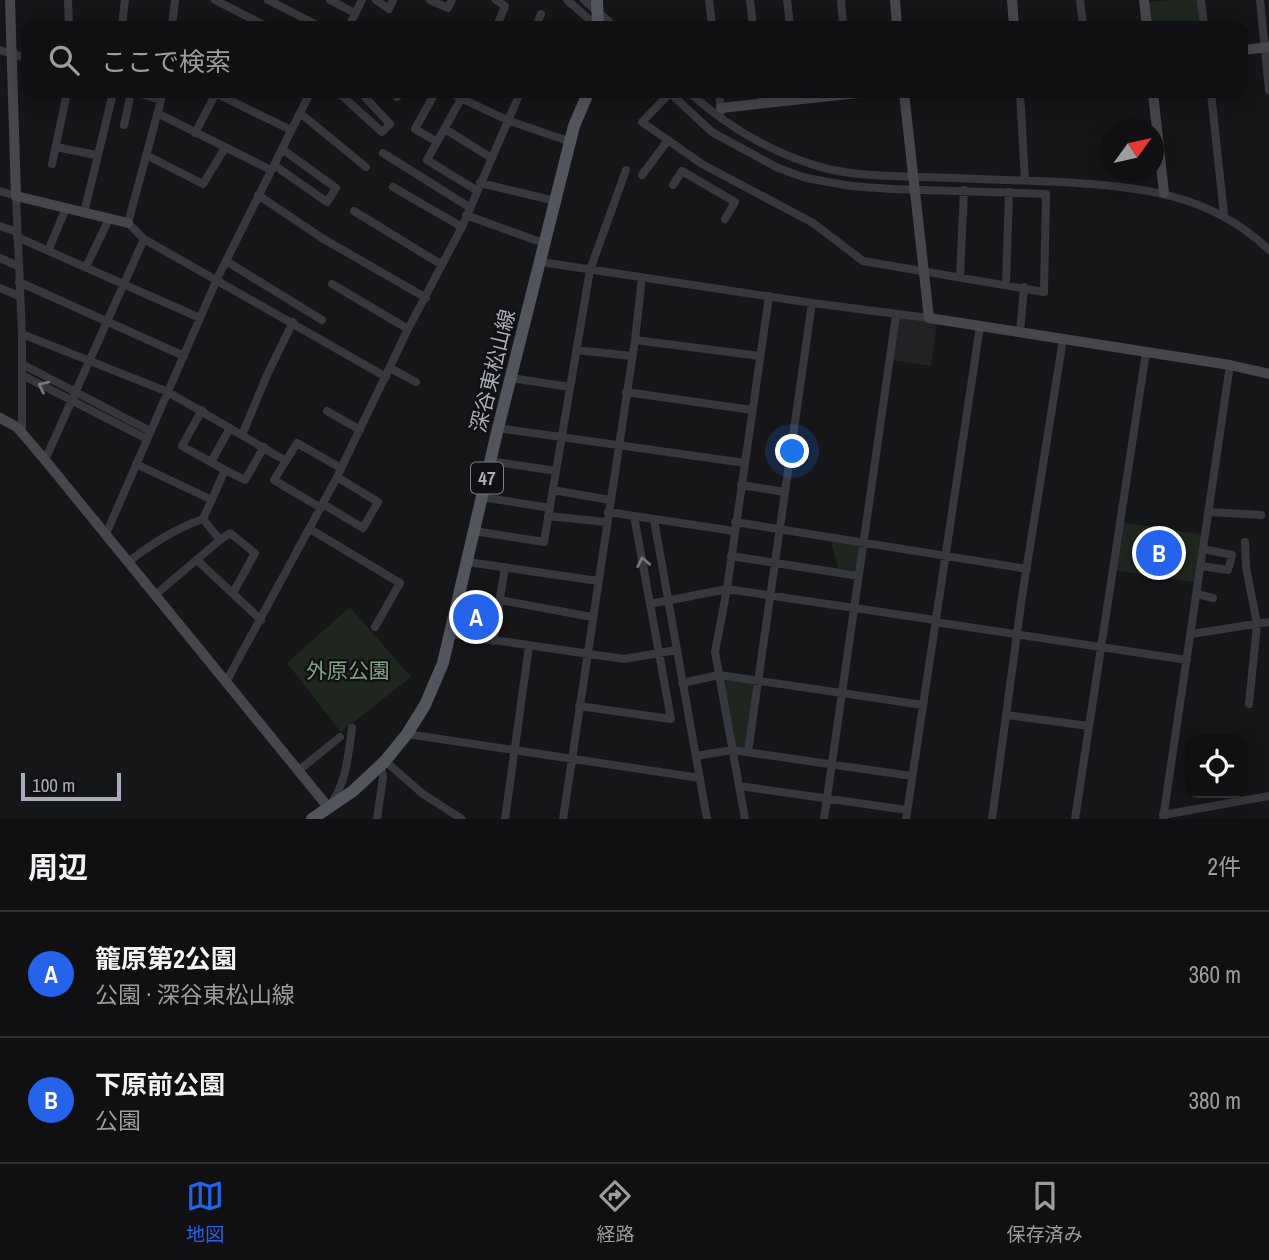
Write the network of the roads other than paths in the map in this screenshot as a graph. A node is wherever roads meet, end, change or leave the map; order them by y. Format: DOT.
graph roads {
  1 [pos="10,0"];
  2 [pos="68,0"];
  3 [pos="125,0"];
  4 [pos="174,0"];
  5 [pos="215,0"];
  6 [pos="268,0"];
  7 [pos="330,0"];
  8 [pos="362,0"];
  9 [pos="376,0"];
  10 [pos="393,0"];
  11 [pos="430,0"];
  12 [pos="452,0"];
  13 [pos="496,0"];
  14 [pos="567,0"];
  15 [pos="584,0"];
  16 [pos="709,0"];
  17 [pos="750,0"];
  18 [pos="787,0"];
  19 [pos="841,0"];
  20 [pos="895,0"];
  21 [pos="1012,0"];
  22 [pos="1080,0"];
  23 [pos="1144,0"];
  24 [pos="1152,0"];
  25 [pos="1201,0"];
  26 [pos="1260,0"];
  27 [pos="597,6"];
  28 [pos="541,14"];
  29 [pos="69,21"];
  30 [pos="123,21"];
  31 [pos="172,21"];
  32 [pos="248,21"];
  33 [pos="309,21"];
  34 [pos="352,21"];
  35 [pos="353,21"];
  36 [pos="501,21"];
  37 [pos="538,21"];
  38 [pos="592,21"];
  39 [pos="610,21"];
  40 [pos="711,21"];
  41 [pos="752,21"];
  42 [pos="789,21"];
  43 [pos="843,21"];
  44 [pos="897,21"];
  45 [pos="1014,21"];
  46 [pos="1082,21"];
  47 [pos="1146,21"];
  48 [pos="1203,21"];
  49 [pos="1267,47"];
  50 [pos="1248,49"];
  51 [pos="0,50"];
  52 [pos="12,53"];
  53 [pos="21,56"];
  54 [pos="1269,90"];
  55 [pos="66,98"];
  56 [pos="112,98"];
  57 [pos="130,98"];
  58 [pos="161,98"];
  59 [pos="212,98"];
  60 [pos="225,98"];
  61 [pos="308,98"];
  62 [pos="345,98"];
  63 [pos="366,98"];
  64 [pos="432,98"];
  65 [pos="517,98"];
  66 [pos="587,98"];
  67 [pos="665,98"];
  68 [pos="675,98"];
  69 [pos="698,98"];
  70 [pos="720,98"];
  71 [pos="762,98"];
  72 [pos="905,98"];
  73 [pos="1020,98"];
  74 [pos="1154,98"];
  75 [pos="1212,98"];
  76 [pos="461,99"];
  77 [pos="157,113"];
  78 [pos="300,113"];
  79 [pos="721,113"];
  80 [pos="506,120"];
  81 [pos="124,125"];
  82 [pos="445,129"];
  83 [pos="291,130"];
  84 [pos="195,133"];
  85 [pos="668,140"];
  86 [pos="437,142"];
  87 [pos="571,142"];
  88 [pos="56,147"];
  89 [pos="225,148"];
  90 [pos="282,149"];
  91 [pos="383,153"];
  92 [pos="96,155"];
  93 [pos="146,155"];
  94 [pos="490,158"];
  95 [pos="52,164"];
  96 [pos="272,167"];
  97 [pos="366,167"];
  98 [pos="626,170"];
  99 [pos="642,175"];
  100 [pos="913,177"];
  101 [pos="1025,180"];
  102 [pos="673,185"];
  103 [pos="393,187"];
  104 [pos="478,187"];
  105 [pos="744,187"];
  106 [pos="915,190"];
  107 [pos="964,190"];
  108 [pos="0,191"];
  109 [pos="1009,192"];
  110 [pos="1164,192"];
  111 [pos="258,195"];
  112 [pos="16,196"];
  113 [pos="556,201"];
  114 [pos="736,202"];
  115 [pos="66,208"];
  116 [pos="354,211"];
  117 [pos="467,211"];
  118 [pos="84,213"];
  119 [pos="1224,215"];
  120 [pos="109,219"];
  121 [pos="725,219"];
  122 [pos="128,223"];
  123 [pos="0,226"];
  124 [pos="461,227"];
  125 [pos="17,235"];
  126 [pos="144,239"];
  127 [pos="546,244"];
  128 [pos="1269,250"];
  129 [pos="48,251"];
  130 [pos="0,258"];
  131 [pos="226,261"];
  132 [pos="541,262"];
  133 [pos="442,265"];
  134 [pos="18,266"];
  135 [pos="86,267"];
  136 [pos="590,270"];
  137 [pos="923,270"];
  138 [pos="642,277"];
  139 [pos="960,277"];
  140 [pos="217,279"];
  141 [pos="19,282"];
  142 [pos="124,284"];
  143 [pos="332,284"];
  144 [pos="1006,284"];
  145 [pos="1024,287"];
  146 [pos="0,288"];
  147 [pos="19,296"];
  148 [pos="769,296"];
  149 [pos="426,298"];
  150 [pos="812,303"];
  151 [pos="307,311"];
  152 [pos="896,315"];
  153 [pos="200,317"];
  154 [pos="929,318"];
  155 [pos="322,320"];
  156 [pos="107,321"];
  157 [pos="296,324"];
  158 [pos="979,326"];
  159 [pos="408,329"];
  160 [pos="1020,332"];
  161 [pos="22,334"];
  162 [pos="1063,339"];
  163 [pos="635,340"];
  164 [pos="576,350"];
  165 [pos="1146,352"];
  166 [pos="184,356"];
  167 [pos="632,356"];
  168 [pos="760,356"];
  169 [pos="90,360"];
  170 [pos="22,364"];
  171 [pos="1230,365"];
  172 [pos="390,368"];
  173 [pos="1269,374"];
  174 [pos="22,375"];
  175 [pos="386,377"];
  176 [pos="511,377"];
  177 [pos="416,382"];
  178 [pos="570,387"];
  179 [pos="168,392"];
  180 [pos="626,392"];
  181 [pos="74,396"];
  182 [pos="202,410"];
  183 [pos="752,410"];
  184 [pos="327,411"];
  185 [pos="0,418"];
  186 [pos="230,428"];
  187 [pos="498,428"];
  188 [pos="360,430"];
  189 [pos="22,434"];
  190 [pos="148,435"];
  191 [pos="242,435"];
  192 [pos="562,437"];
  193 [pos="618,446"];
  194 [pos="264,447"];
  195 [pos="45,460"];
  196 [pos="286,461"];
  197 [pos="491,461"];
  198 [pos="211,462"];
  199 [pos="745,463"];
  200 [pos="136,464"];
  201 [pos="341,468"];
  202 [pos="225,470"];
  203 [pos="556,471"];
  204 [pos="337,477"];
  205 [pos="741,485"];
  206 [pos="553,490"];
  207 [pos="785,492"];
  208 [pos="482,497"];
  209 [pos="212,500"];
  210 [pos="610,500"];
  211 [pos="322,506"];
  212 [pos="549,512"];
  213 [pos="608,512"];
  214 [pos="1208,512"];
  215 [pos="1261,515"];
  216 [pos="634,516"];
  217 [pos="203,519"];
  218 [pos="654,520"];
  219 [pos="607,522"];
  220 [pos="735,526"];
  221 [pos="780,528"];
  222 [pos="310,529"];
  223 [pos="474,531"];
  224 [pos="106,534"];
  225 [pos="220,540"];
  226 [pos="864,541"];
  227 [pos="1245,542"];
  228 [pos="1203,549"];
  229 [pos="944,554"];
  230 [pos="731,556"];
  231 [pos="197,560"];
  232 [pos="128,562"];
  233 [pos="468,562"];
  234 [pos="774,562"];
  235 [pos="1201,566"];
  236 [pos="505,567"];
  237 [pos="1027,569"];
  238 [pos="859,576"];
  239 [pos="598,580"];
  240 [pos="727,589"];
  241 [pos="233,593"];
  242 [pos="1197,594"];
  243 [pos="155,595"];
  244 [pos="769,595"];
  245 [pos="1213,598"];
  246 [pos="500,600"];
  247 [pos="668,600"];
  248 [pos="650,604"];
  249 [pos="854,608"];
  250 [pos="593,617"];
  251 [pos="261,620"];
  252 [pos="935,621"];
  253 [pos="1269,622"];
  254 [pos="1257,624"];
  255 [pos="375,628"];
  256 [pos="452,634"];
  257 [pos="1191,634"];
  258 [pos="1018,635"];
  259 [pos="493,641"];
  260 [pos="529,646"];
  261 [pos="1101,647"];
  262 [pos="676,650"];
  263 [pos="660,653"];
  264 [pos="587,654"];
  265 [pos="1187,660"];
  266 [pos="719,675"];
  267 [pos="757,681"];
  268 [pos="226,682"];
  269 [pos="682,683"];
  270 [pos="842,693"];
  271 [pos="1250,704"];
  272 [pos="923,705"];
  273 [pos="579,706"];
  274 [pos="1007,715"];
  275 [pos="1089,726"];
  276 [pos="352,728"];
  277 [pos="407,734"];
  278 [pos="340,737"];
  279 [pos="732,750"];
  280 [pos="514,751"];
  281 [pos="748,752"];
  282 [pos="696,756"];
  283 [pos="572,759"];
  284 [pos="383,763"];
  285 [pos="832,764"];
  286 [pos="298,771"];
  287 [pos="912,776"];
  288 [pos="700,778"];
  289 [pos="739,786"];
  290 [pos="1269,796"];
  291 [pos="827,798"];
  292 [pos="328,807"];
  293 [pos="907,814"];
  294 [pos="1163,817"];
  295 [pos="312,819"];
  296 [pos="377,819"];
  297 [pos="462,819"];
  298 [pos="505,819"];
  299 [pos="563,819"];
  300 [pos="707,819"];
  301 [pos="745,819"];
  302 [pos="824,819"];
  303 [pos="992,819"];
  304 [pos="1075,819"];
  1 -- 52 [label="street"];
  2 -- 29 [label="street"];
  3 -- 30 [label="street"];
  4 -- 31 [label="street"];
  5 -- 32 [label="street"];
  6 -- 33 [label="street"];
  7 -- 34 [label="street"];
  8 -- 35 [label="street"];
  9 -- 10 [label="street"];
  11 -- 12 [label="street"];
  13 -- 36 [label="street"];
  14 -- 38 [label="street"];
  15 -- 27 [label="street"];
  16 -- 40 [label="street"];
  17 -- 41 [label="street"];
  18 -- 42 [label="street"];
  19 -- 43 [label="street"];
  20 -- 44 [label="street"];
  21 -- 45 [label="street"];
  22 -- 46 [label="street"];
  23 -- 24 [label="street"];
  23 -- 47 [label="street"];
  25 -- 48 [label="street"];
  26 -- 49 [label="street"];
  27 -- 39 [label="street"];
  28 -- 37 [label="street"];
  49 -- 50 [label="street"];
  49 -- 54 [label="street"];
  51 -- 52 [label="street"];
  52 -- 53 [label="street"];
  52 -- 112 [label="street"];
  55 -- 88 [label="street"];
  56 -- 92 [label="street"];
  57 -- 81 [label="street"];
  58 -- 77 [label="street"];
  59 -- 84 [label="street"];
  60 -- 83 [label="street"];
  61 -- 78 [label="street"];
  62 -- 63 [label="street"];
  64 -- 86 [label="street"];
  65 -- 80 [label="street"];
  66 -- 87 [label="main road, 深谷東松山線 / 47"];
  67 -- 85 [label="street"];
  68 -- 106 [label="street"];
  69 -- 79 [label="street"];
  70 -- 79 [label="street"];
  71 -- 79 [label="street"];
  72 -- 100 [label="street"];
  73 -- 101 [label="street"];
  74 -- 110 [label="street"];
  75 -- 119 [label="street"];
  76 -- 80 [label="street"];
  76 -- 82 [label="street"];
  77 -- 84 [label="street"];
  77 -- 93 [label="street"];
  78 -- 83 [label="street"];
  78 -- 97 [label="street"];
  79 -- 100 [label="street"];
  80 -- 87 [label="street"];
  80 -- 94 [label="street"];
  82 -- 86 [label="street"];
  82 -- 94 [label="street"];
  83 -- 90 [label="street"];
  84 -- 89 [label="street"];
  85 -- 99 [label="street"];
  85 -- 105 [label="street"];
  86 -- 104 [label="street"];
  87 -- 113 [label="main road, 深谷東松山線 / 47"];
  88 -- 92 [label="street"];
  88 -- 95 [label="street"];
  89 -- 93 [label="street"];
  89 -- 96 [label="street"];
  90 -- 96 [label="street"];
  90 -- 96 [label="street"];
  91 -- 117 [label="street"];
  92 -- 118 [label="street"];
  93 -- 122 [label="street"];
  94 -- 104 [label="street"];
  96 -- 111 [label="street"];
  98 -- 136 [label="street"];
  100 -- 101 [label="street"];
  100 -- 106 [label="street"];
  101 -- 110 [label="street"];
  102 -- 114 [label="street"];
  103 -- 124 [label="street"];
  104 -- 113 [label="street"];
  104 -- 117 [label="street"];
  105 -- 114 [label="street"];
  105 -- 137 [label="street"];
  106 -- 107 [label="street"];
  106 -- 137 [label="street"];
  107 -- 109 [label="street"];
  107 -- 139 [label="street"];
  108 -- 112 [label="street"];
  109 -- 144 [label="street"];
  109 -- 145 [label="street"];
  110 -- 119 [label="street"];
  111 -- 131 [label="street"];
  111 -- 149 [label="street"];
  112 -- 115 [label="street"];
  112 -- 125 [label="street"];
  113 -- 127 [label="main road, 深谷東松山線 / 47"];
  114 -- 121 [label="street"];
  115 -- 118 [label="street"];
  115 -- 129 [label="street"];
  116 -- 133 [label="street"];
  117 -- 124 [label="street"];
  117 -- 127 [label="street"];
  118 -- 120 [label="street"];
  119 -- 128 [label="street"];
  120 -- 122 [label="street"];
  120 -- 135 [label="street"];
  122 -- 126 [label="street"];
  123 -- 125 [label="street"];
  124 -- 133 [label="street"];
  125 -- 129 [label="street"];
  125 -- 134 [label="street"];
  126 -- 140 [label="street"];
  126 -- 142 [label="street"];
  127 -- 132 [label="main road, 深谷東松山線 / 47"];
  129 -- 135 [label="street"];
  130 -- 134 [label="street"];
  131 -- 140 [label="street"];
  131 -- 151 [label="street"];
  132 -- 136 [label="street"];
  132 -- 176 [label="main road, 深谷東松山線 / 47"];
  133 -- 149 [label="street"];
  134 -- 141 [label="street"];
  135 -- 142 [label="street"];
  136 -- 138 [label="street"];
  136 -- 164 [label="street"];
  137 -- 139 [label="street"];
  137 -- 154 [label="street"];
  138 -- 148 [label="street"];
  138 -- 163 [label="street"];
  139 -- 144 [label="street"];
  140 -- 153 [label="street"];
  140 -- 157 [label="street"];
  141 -- 147 [label="street"];
  141 -- 156 [label="street"];
  142 -- 153 [label="street"];
  142 -- 156 [label="street"];
  143 -- 159 [label="street"];
  144 -- 145 [label="street"];
  145 -- 160 [label="street"];
  146 -- 147 [label="street"];
  147 -- 161 [label="street"];
  148 -- 150 [label="street"];
  148 -- 168 [label="street"];
  149 -- 159 [label="street"];
  150 -- 152 [label="street"];
  150 -- 207 [label="street"];
  151 -- 155 [label="street"];
  151 -- 157 [label="street"];
  152 -- 154 [label="street"];
  152 -- 226 [label="street"];
  153 -- 166 [label="street"];
  154 -- 158 [label="street"];
  156 -- 166 [label="street"];
  156 -- 169 [label="street"];
  157 -- 175 [label="street"];
  157 -- 191 [label="street"];
  158 -- 160 [label="street"];
  158 -- 229 [label="street"];
  159 -- 172 [label="street"];
  160 -- 162 [label="street"];
  161 -- 169 [label="street"];
  161 -- 170 [label="street"];
  162 -- 165 [label="street"];
  162 -- 237 [label="street"];
  163 -- 167 [label="street"];
  163 -- 168 [label="street"];
  164 -- 167 [label="street"];
  164 -- 178 [label="street"];
  165 -- 171 [label="street"];
  165 -- 261 [label="street"];
  166 -- 179 [label="street"];
  167 -- 180 [label="street"];
  168 -- 183 [label="street"];
  169 -- 179 [label="street"];
  169 -- 181 [label="street"];
  170 -- 174 [label="street"];
  170 -- 181 [label="street"];
  171 -- 173 [label="street"];
  171 -- 214 [label="street"];
  172 -- 175 [label="street"];
  172 -- 177 [label="street"];
  181 -- 174 [label="street, one-way"];
  174 -- 189 [label="street"];
  175 -- 188 [label="street"];
  176 -- 178 [label="street"];
  176 -- 187 [label="main road, 深谷東松山線 / 47"];
  178 -- 192 [label="street"];
  179 -- 182 [label="street"];
  179 -- 190 [label="street"];
  180 -- 183 [label="street"];
  180 -- 193 [label="street"];
  181 -- 190 [label="street"];
  181 -- 195 [label="street"];
  182 -- 186 [label="street"];
  182 -- 198 [label="street"];
  183 -- 199 [label="street"];
  184 -- 188 [label="street"];
  185 -- 189 [label="street"];
  186 -- 191 [label="street"];
  186 -- 198 [label="street"];
  187 -- 192 [label="street"];
  187 -- 197 [label="main road, 深谷東松山線 / 47"];
  188 -- 201 [label="street"];
  189 -- 195 [label="street"];
  190 -- 200 [label="street"];
  191 -- 194 [label="street"];
  192 -- 193 [label="street"];
  192 -- 203 [label="street"];
  193 -- 199 [label="street"];
  193 -- 210 [label="street"];
  194 -- 196 [label="street"];
  194 -- 202 [label="street"];
  195 -- 224 [label="street"];
  196 -- 201 [label="street"];
  196 -- 211 [label="street"];
  197 -- 203 [label="street"];
  197 -- 208 [label="main road, 深谷東松山線 / 47"];
  198 -- 202 [label="street"];
  199 -- 205 [label="street"];
  200 -- 209 [label="street"];
  200 -- 224 [label="street"];
  201 -- 204 [label="street"];
  202 -- 209 [label="street"];
  203 -- 206 [label="street"];
  204 -- 211 [label="street"];
  204 -- 211 [label="street"];
  205 -- 207 [label="street"];
  205 -- 220 [label="street"];
  206 -- 210 [label="street"];
  206 -- 212 [label="street"];
  207 -- 221 [label="street"];
  208 -- 212 [label="street"];
  208 -- 223 [label="main road, 深谷東松山線 / 47"];
  209 -- 217 [label="street"];
  210 -- 213 [label="street"];
  211 -- 222 [label="street"];
  212 -- 219 [label="street"];
  212 -- 223 [label="street"];
  213 -- 216 [label="street"];
  213 -- 219 [label="street"];
  214 -- 215 [label="street"];
  214 -- 228 [label="street"];
  216 -- 218 [label="street"];
  248 -- 216 [label="street, one-way"];
  217 -- 225 [label="street"];
  217 -- 232 [label="street"];
  218 -- 220 [label="street"];
  218 -- 247 [label="street"];
  219 -- 239 [label="street"];
  220 -- 221 [label="street"];
  220 -- 230 [label="street"];
  221 -- 226 [label="street"];
  221 -- 234 [label="street"];
  222 -- 251 [label="street"];
  222 -- 255 [label="street"];
  223 -- 233 [label="main road, 深谷東松山線 / 47"];
  224 -- 232 [label="street"];
  225 -- 231 [label="street"];
  225 -- 241 [label="street"];
  226 -- 229 [label="street"];
  226 -- 238 [label="street"];
  227 -- 254 [label="street"];
  228 -- 235 [label="street"];
  228 -- 235 [label="street"];
  229 -- 237 [label="street"];
  229 -- 252 [label="street"];
  230 -- 234 [label="street"];
  230 -- 240 [label="street"];
  231 -- 241 [label="street"];
  231 -- 243 [label="street"];
  232 -- 243 [label="street"];
  233 -- 236 [label="street"];
  233 -- 256 [label="main road, 深谷東松山線 / 47"];
  234 -- 238 [label="street"];
  234 -- 244 [label="street"];
  235 -- 242 [label="street"];
  236 -- 239 [label="street"];
  236 -- 246 [label="street"];
  237 -- 258 [label="street"];
  238 -- 249 [label="street"];
  239 -- 250 [label="street"];
  240 -- 244 [label="street"];
  240 -- 247 [label="street"];
  240 -- 266 [label="street"];
  241 -- 251 [label="street"];
  242 -- 245 [label="street"];
  242 -- 257 [label="street"];
  243 -- 268 [label="street"];
  244 -- 249 [label="street"];
  244 -- 267 [label="street"];
  246 -- 250 [label="street"];
  246 -- 259 [label="street"];
  247 -- 248 [label="street"];
  247 -- 262 [label="street"];
  248 -- 263 [label="street"];
  249 -- 252 [label="street"];
  249 -- 270 [label="street"];
  250 -- 264 [label="street"];
  251 -- 268 [label="street"];
  252 -- 258 [label="street"];
  252 -- 272 [label="street"];
  253 -- 254 [label="street"];
  254 -- 257 [label="street"];
  254 -- 271 [label="street"];
  256 -- 259 [label="street"];
  256 -- 277 [label="main road, 深谷東松山線 / 47"];
  257 -- 265 [label="street"];
  258 -- 261 [label="street"];
  258 -- 274 [label="street"];
  259 -- 260 [label="street"];
  260 -- 264 [label="street"];
  260 -- 280 [label="street"];
  261 -- 265 [label="street"];
  261 -- 275 [label="street"];
  262 -- 263 [label="street"];
  262 -- 269 [label="street"];
  263 -- 264 [label="street"];
  263 -- 273 [label="street"];
  264 -- 273 [label="street"];
  265 -- 294 [label="street"];
  266 -- 267 [label="street"];
  266 -- 269 [label="street"];
  266 -- 279 [label="street"];
  267 -- 270 [label="street"];
  267 -- 281 [label="street"];
  268 -- 286 [label="street"];
  269 -- 282 [label="street"];
  270 -- 272 [label="street"];
  270 -- 285 [label="street"];
  272 -- 287 [label="street"];
  273 -- 283 [label="street"];
  274 -- 275 [label="street"];
  274 -- 303 [label="street"];
  275 -- 304 [label="street"];
  276 -- 292 [label="street"];
  277 -- 280 [label="street"];
  277 -- 284 [label="main road, 深谷東松山線 / 47"];
  278 -- 286 [label="street"];
  279 -- 281 [label="street"];
  279 -- 282 [label="street"];
  279 -- 289 [label="street"];
  280 -- 283 [label="street"];
  280 -- 298 [label="street"];
  281 -- 285 [label="street"];
  282 -- 288 [label="street"];
  283 -- 288 [label="street"];
  283 -- 299 [label="street"];
  284 -- 292 [label="main road, 深谷東松山線 / 47"];
  284 -- 296 [label="street"];
  284 -- 297 [label="street"];
  285 -- 287 [label="street"];
  285 -- 291 [label="street"];
  286 -- 292 [label="street"];
  287 -- 293 [label="street"];
  288 -- 300 [label="street"];
  289 -- 291 [label="street"];
  289 -- 301 [label="street"];
  290 -- 294 [label="street"];
  291 -- 293 [label="street"];
  291 -- 302 [label="street"];
  292 -- 295 [label="main road, 深谷東松山線 / 47"];
}
